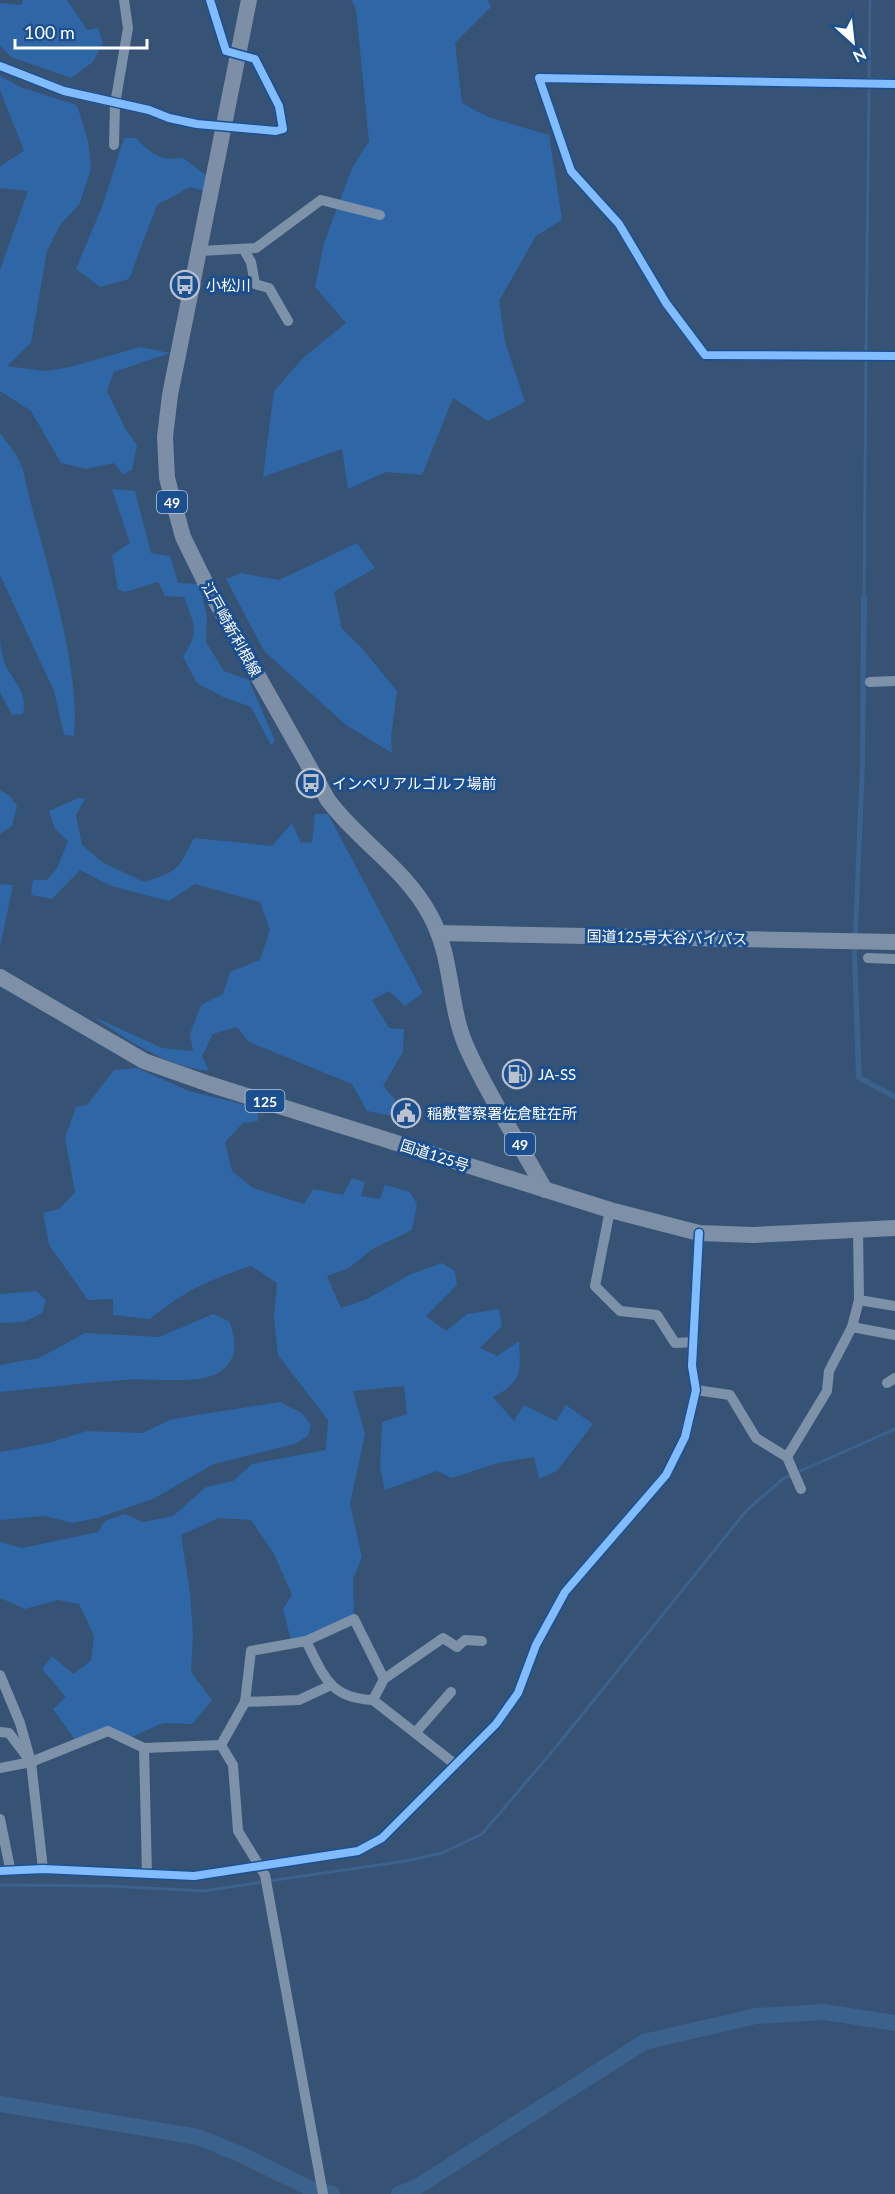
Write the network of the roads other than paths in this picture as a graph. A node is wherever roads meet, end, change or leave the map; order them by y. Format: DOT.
graph roads {
  1 [pos="124,0"];
  2 [pos="210,0"];
  3 [pos="249,0"];
  4 [pos="239,54"];
  5 [pos="0,66"];
  6 [pos="895,84"];
  7 [pos="115,104"];
  8 [pos="223,127"];
  9 [pos="114,145"];
  10 [pos="380,215"];
  11 [pos="244,250"];
  12 [pos="201,251"];
  13 [pos="288,321"];
  14 [pos="895,356"];
  15 [pos="895,681"];
  16 [pos="870,682"];
  17 [pos="438,933"];
  18 [pos="895,942"];
  19 [pos="868,958"];
  20 [pos="895,959"];
  21 [pos="0,977"];
  22 [pos="545,1190"];
  23 [pos="610,1210"];
  24 [pos="858,1228"];
  25 [pos="895,1228"];
  26 [pos="699,1233"];
  27 [pos="859,1300"];
  28 [pos="895,1306"];
  29 [pos="852,1327"];
  30 [pos="895,1335"];
  31 [pos="694,1342"];
  32 [pos="696,1390"];
  33 [pos="787,1457"];
  34 [pos="801,1490"];
  35 [pos="306,1641"];
  36 [pos="482,1641"];
  37 [pos="0,1675"];
  38 [pos="384,1679"];
  39 [pos="329,1686"];
  40 [pos="451,1692"];
  41 [pos="373,1700"];
  42 [pos="245,1702"];
  43 [pos="0,1732"];
  44 [pos="416,1732"];
  45 [pos="222,1745"];
  46 [pos="144,1748"];
  47 [pos="31,1762"];
  48 [pos="456,1765"];
  49 [pos="0,1768"];
  50 [pos="0,1819"];
  51 [pos="43,1869"];
  52 [pos="5,1870"];
  53 [pos="264,1871"];
  54 [pos="147,1874"];
  55 [pos="323,2194"];
  1 -- 7 [label="street"];
  2 -- 4 [label="street"];
  3 -- 4 [label="main road, 江戸崎新利根線 / 49"];
  4 -- 8 [label="main road, 江戸崎新利根線 / 49"];
  4 -- 8 [label="street"];
  5 -- 7 [label="street"];
  6 -- 14 [label="street"];
  7 -- 8 [label="street"];
  7 -- 9 [label="street"];
  8 -- 12 [label="main road, 江戸崎新利根線 / 49"];
  10 -- 11 [label="street"];
  11 -- 12 [label="street"];
  11 -- 13 [label="street"];
  12 -- 17 [label="main road, 江戸崎新利根線 / 49"];
  15 -- 16 [label="street"];
  17 -- 18 [label="highway, 国道125号大谷バイパス"];
  17 -- 22 [label="main road, 江戸崎新利根線 / 49"];
  19 -- 20 [label="street"];
  21 -- 22 [label="highway, 国道125号 / 125"];
  22 -- 23 [label="highway, 国道125号 / 125"];
  23 -- 26 [label="highway, 国道125号 / 125"];
  23 -- 31 [label="street"];
  24 -- 25 [label="highway, 国道125号 / 125"];
  24 -- 26 [label="highway, 国道125号 / 125"];
  24 -- 27 [label="street"];
  26 -- 31 [label="street"];
  27 -- 28 [label="street"];
  27 -- 29 [label="street"];
  29 -- 30 [label="street"];
  29 -- 33 [label="street"];
  31 -- 32 [label="street"];
  32 -- 33 [label="street"];
  32 -- 48 [label="street"];
  33 -- 34 [label="street"];
  35 -- 38 [label="street"];
  35 -- 39 [label="street"];
  35 -- 42 [label="street"];
  36 -- 38 [label="street"];
  37 -- 47 [label="street"];
  38 -- 41 [label="street"];
  39 -- 41 [label="street"];
  39 -- 42 [label="street"];
  40 -- 44 [label="street"];
  41 -- 44 [label="street"];
  42 -- 45 [label="street"];
  43 -- 47 [label="street"];
  44 -- 48 [label="street"];
  45 -- 46 [label="street"];
  45 -- 53 [label="street"];
  46 -- 47 [label="street"];
  46 -- 54 [label="street"];
  47 -- 49 [label="street"];
  47 -- 51 [label="street"];
  48 -- 53 [label="street"];
  50 -- 52 [label="street"];
  51 -- 52 [label="street"];
  51 -- 54 [label="street"];
  53 -- 54 [label="street"];
  53 -- 55 [label="street"];
}
